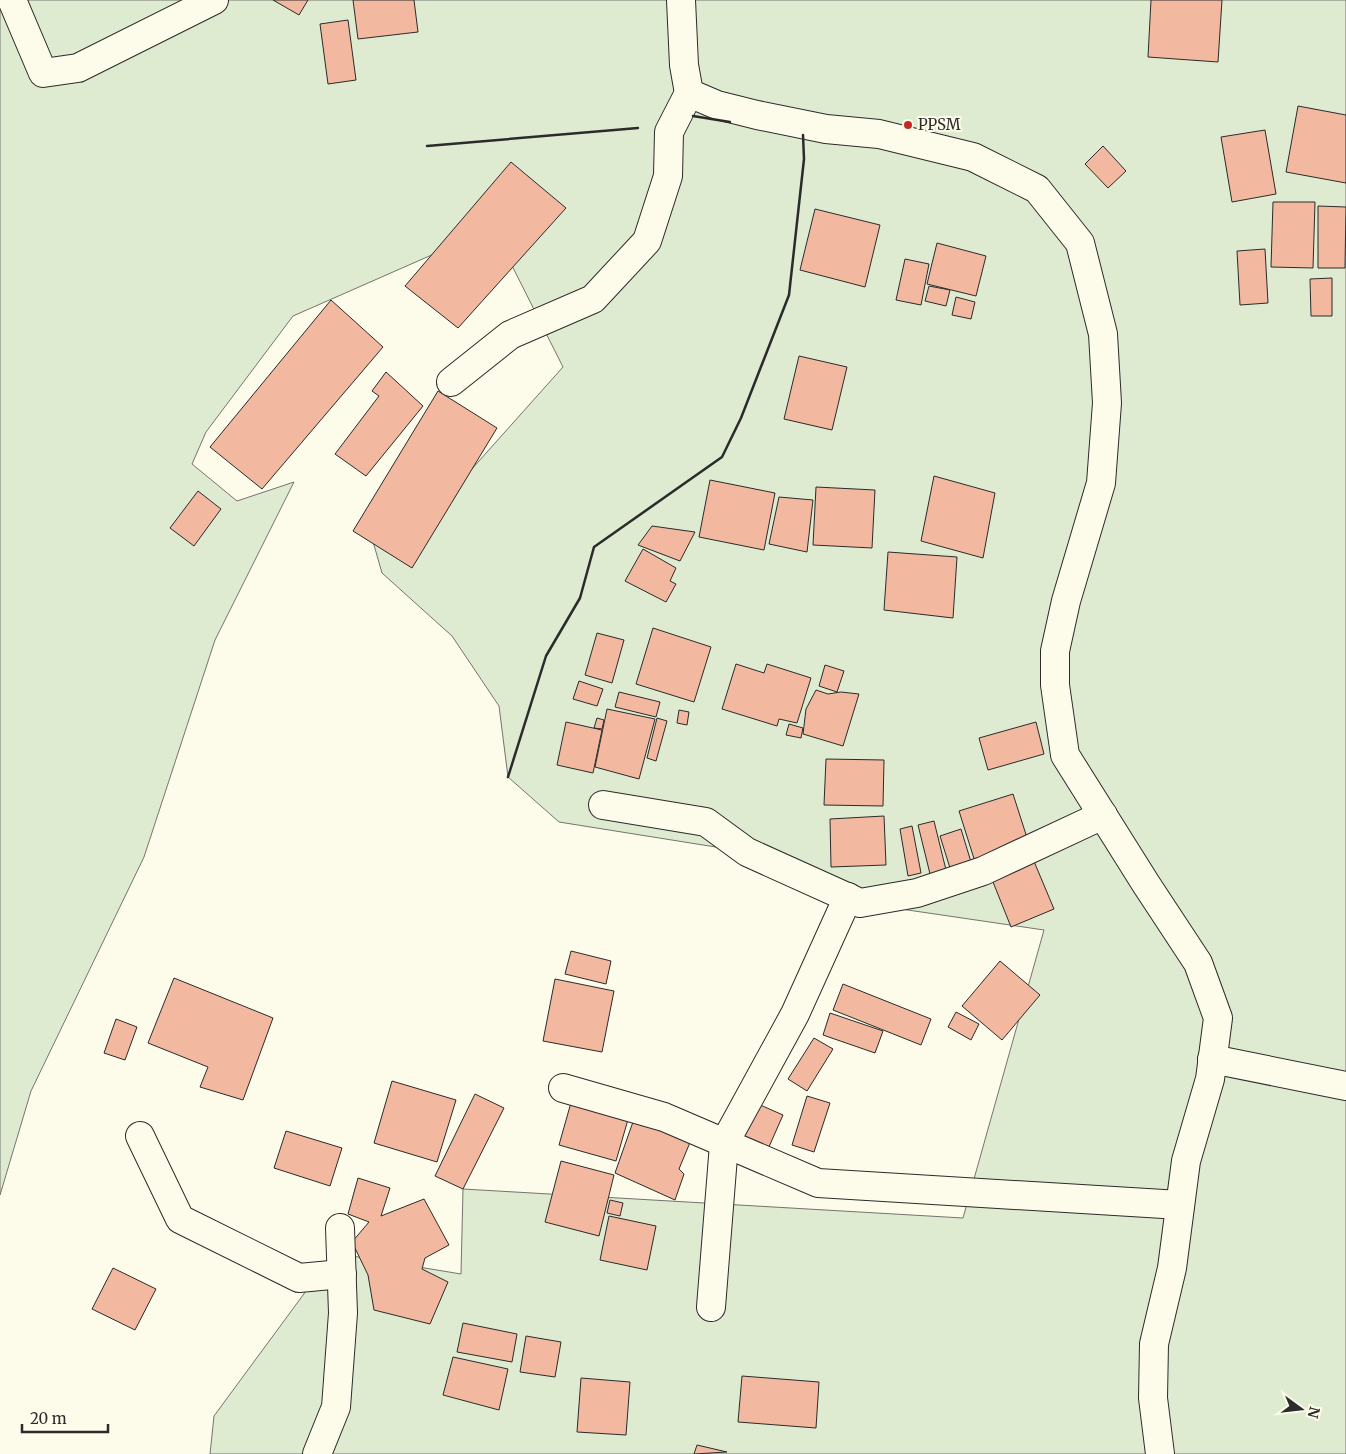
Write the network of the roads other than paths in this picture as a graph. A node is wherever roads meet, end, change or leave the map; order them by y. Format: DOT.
graph roads {
  1 [pos="12,0"];
  2 [pos="214,0"];
  3 [pos="682,0"];
  4 [pos="689,93"];
  5 [pos="451,382"];
  6 [pos="603,805"];
  7 [pos="1103,815"];
  8 [pos="848,897"];
  9 [pos="1212,1059"];
  10 [pos="1346,1086"];
  11 [pos="563,1088"];
  12 [pos="140,1136"];
  13 [pos="724,1144"];
  14 [pos="1180,1205"];
  15 [pos="340,1228"];
  16 [pos="342,1274"];
  17 [pos="711,1306"];
  18 [pos="317,1454"];
  19 [pos="1160,1454"];
  1 -- 2 [label="street"];
  3 -- 4 [label="street"];
  4 -- 5 [label="street"];
  4 -- 7 [label="street"];
  6 -- 8 [label="street"];
  7 -- 8 [label="street"];
  7 -- 9 [label="street"];
  8 -- 13 [label="street"];
  9 -- 10 [label="street"];
  9 -- 14 [label="street"];
  11 -- 13 [label="street"];
  12 -- 16 [label="street"];
  13 -- 14 [label="street"];
  13 -- 17 [label="street"];
  14 -- 19 [label="street"];
  15 -- 16 [label="street"];
  16 -- 18 [label="street"];
}
